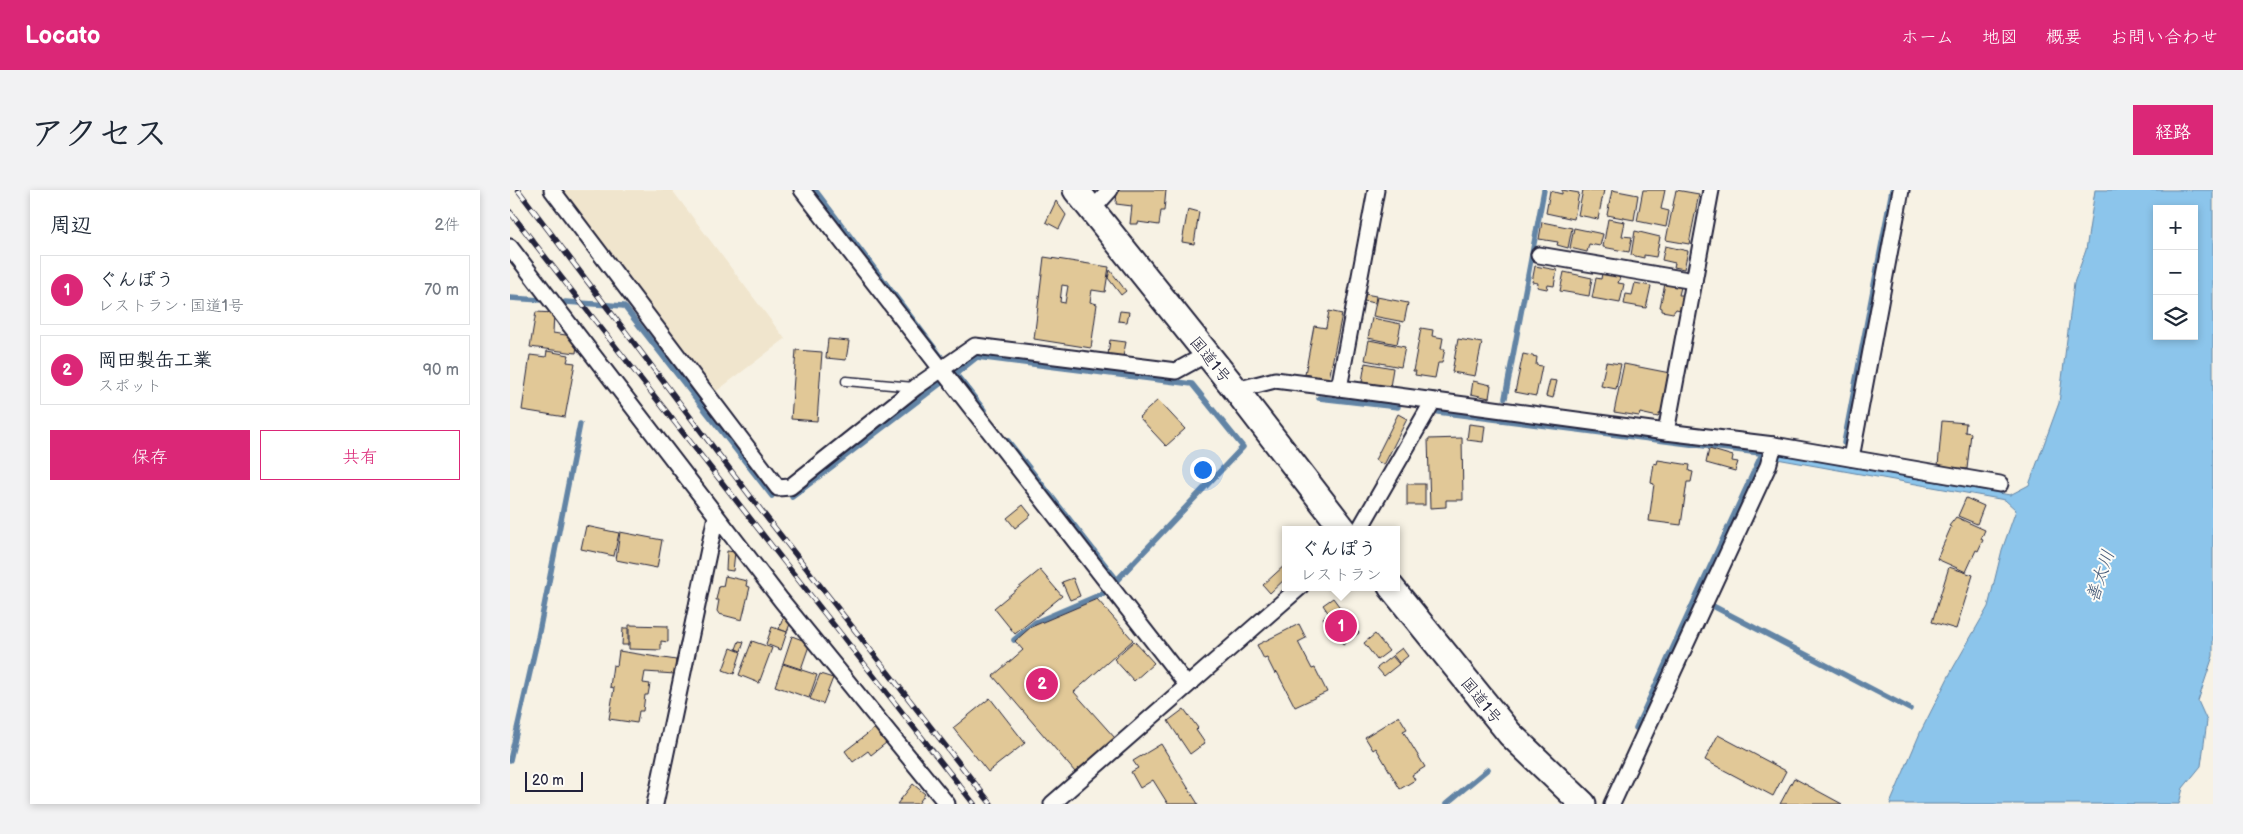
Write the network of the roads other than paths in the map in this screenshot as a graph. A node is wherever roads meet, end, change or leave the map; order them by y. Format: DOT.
graph roads {
  1 [pos="552,190"];
  2 [pos="802,190"];
  3 [pos="1076,190"];
  4 [pos="1110,190"];
  5 [pos="1376,190"];
  6 [pos="1711,190"];
  7 [pos="1901,190"];
  8 [pos="1092,210"];
  9 [pos="510,247"];
  10 [pos="1539,255"];
  11 [pos="1694,281"];
  12 [pos="1207,354"];
  13 [pos="941,370"];
  14 [pos="846,381"];
  15 [pos="916,387"];
  16 [pos="1340,388"];
  17 [pos="1236,390"];
  18 [pos="1433,401"];
  19 [pos="1666,432"];
  20 [pos="1774,444"];
  21 [pos="1850,458"];
  22 [pos="2000,484"];
  23 [pos="716,516"];
  24 [pos="1341,526"];
  25 [pos="1361,526"];
  26 [pos="1295,591"];
  27 [pos="1394,591"];
  28 [pos="1187,685"];
  29 [pos="655,804"];
  30 [pos="948,804"];
  31 [pos="1052,804"];
  32 [pos="1583,804"];
  33 [pos="1612,804"];
  1 -- 15 [label="street"];
  2 -- 13 [label="street"];
  3 -- 8 [label="highway, 国道1号"];
  4 -- 8 [label="street"];
  5 -- 16 [label="street"];
  6 -- 11 [label="street"];
  7 -- 21 [label="street"];
  8 -- 12 [label="highway, 国道1号"];
  9 -- 23 [label="street"];
  10 -- 11 [label="street"];
  11 -- 19 [label="street"];
  12 -- 13 [label="street"];
  12 -- 17 [label="highway, 国道1号"];
  13 -- 15 [label="street"];
  13 -- 28 [label="street"];
  14 -- 15 [label="lane"];
  16 -- 17 [label="street"];
  16 -- 18 [label="street"];
  17 -- 24 [label="highway, 国道1号"];
  18 -- 19 [label="street"];
  18 -- 25 [label="street"];
  19 -- 20 [label="street"];
  20 -- 21 [label="street"];
  20 -- 33 [label="street"];
  21 -- 22 [label="street"];
  23 -- 29 [label="street"];
  23 -- 30 [label="street"];
  26 -- 28 [label="street"];
  27 -- 32 [label="highway, 国道1号"];
  28 -- 31 [label="street"];
}
